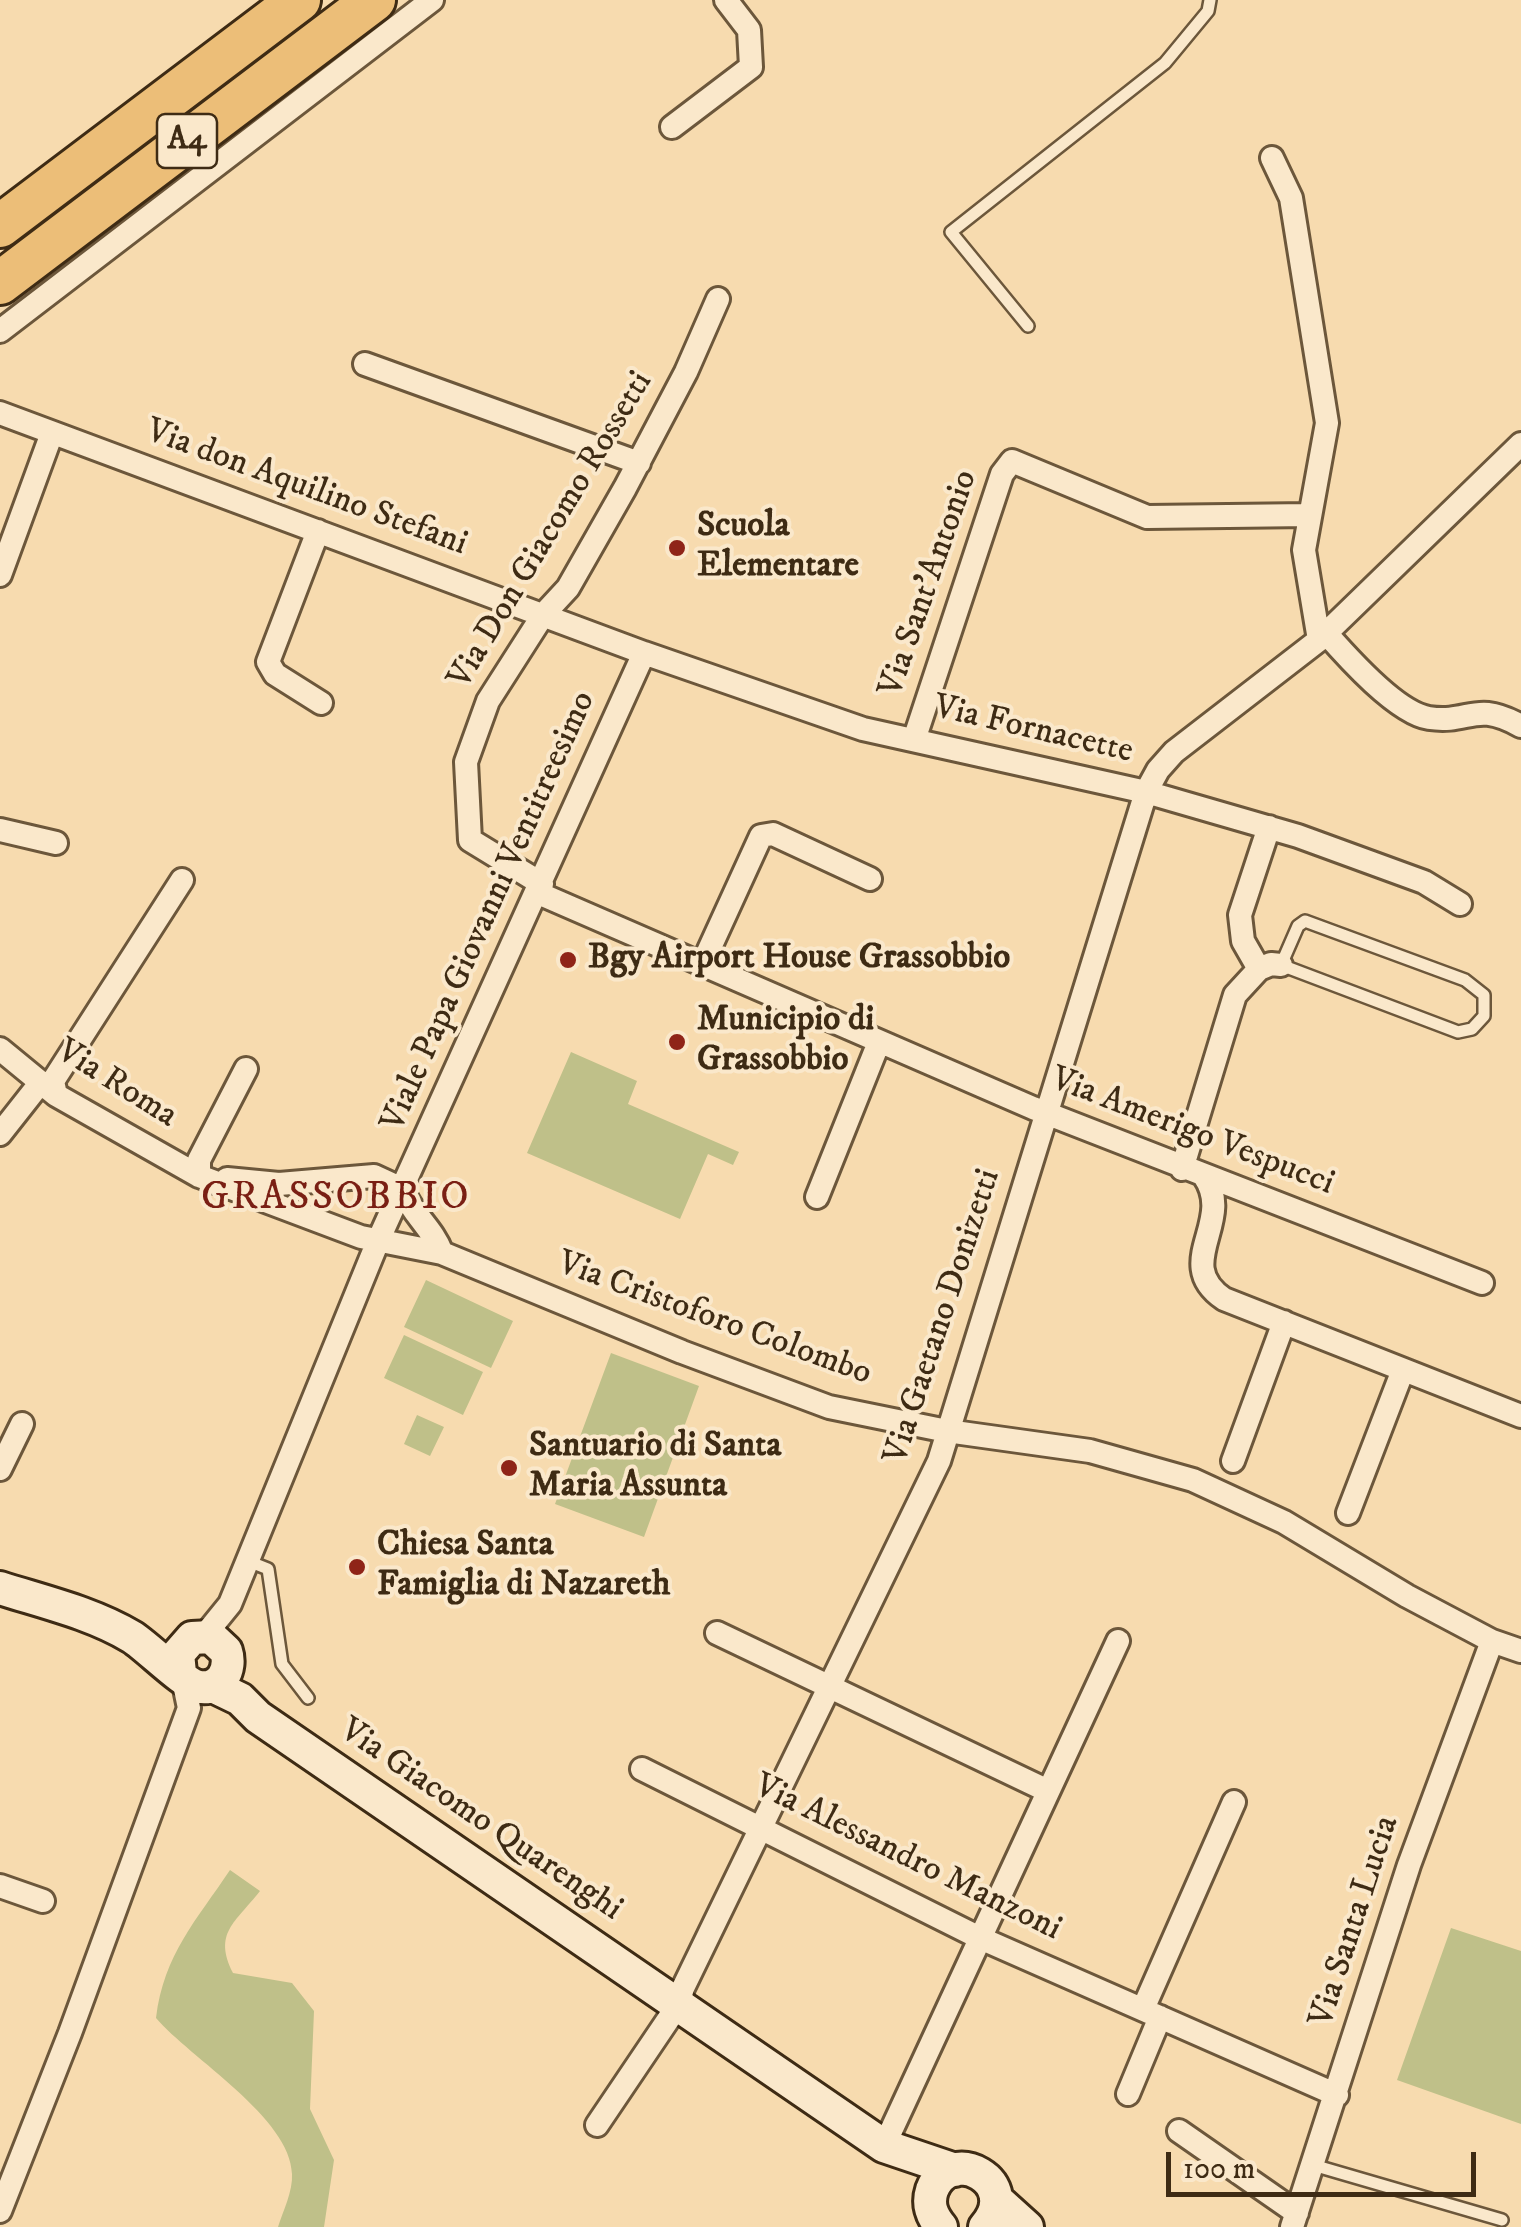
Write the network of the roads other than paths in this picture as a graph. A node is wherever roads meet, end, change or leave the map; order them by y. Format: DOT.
graph roads {
  1 [pos="299,0"];
  2 [pos="374,0"];
  3 [pos="432,0"];
  4 [pos="726,0"];
  5 [pos="1210,0"];
  6 [pos="672,128"];
  7 [pos="1272,158"];
  8 [pos="0,226"];
  9 [pos="0,283"];
  10 [pos="718,299"];
  11 [pos="1028,326"];
  12 [pos="0,331"];
  13 [pos="365,364"];
  14 [pos="0,413"];
  15 [pos="52,433"];
  16 [pos="1521,444"];
  17 [pos="639,463"];
  18 [pos="1309,514"];
  19 [pos="318,531"];
  20 [pos="0,575"];
  21 [pos="542,615"];
  22 [pos="1322,636"];
  23 [pos="644,652"];
  24 [pos="321,703"];
  25 [pos="1521,726"];
  26 [pos="914,740"];
  27 [pos="1146,792"];
  28 [pos="1269,828"];
  29 [pos="0,830"];
  30 [pos="56,844"];
  31 [pos="870,879"];
  32 [pos="182,880"];
  33 [pos="540,888"];
  34 [pos="1460,904"];
  35 [pos="702,965"];
  36 [pos="1270,967"];
  37 [pos="879,1042"];
  38 [pos="0,1049"];
  39 [pos="246,1069"];
  40 [pos="49,1088"];
  41 [pos="1047,1113"];
  42 [pos="0,1134"];
  43 [pos="1193,1172"];
  44 [pos="199,1176"];
  45 [pos="402,1189"];
  46 [pos="817,1197"];
  47 [pos="378,1241"];
  48 [pos="442,1253"];
  49 [pos="1482,1283"];
  50 [pos="1284,1322"];
  51 [pos="1404,1370"];
  52 [pos="1521,1416"];
  53 [pos="22,1424"];
  54 [pos="948,1431"];
  55 [pos="1233,1462"];
  56 [pos="0,1469"];
  57 [pos="1348,1513"];
  58 [pos="248,1561"];
  59 [pos="0,1588"];
  60 [pos="717,1633"];
  61 [pos="1118,1641"];
  62 [pos="1492,1641"];
  63 [pos="1521,1651"];
  64 [pos="204,1675"];
  65 [pos="830,1684"];
  66 [pos="308,1698"];
  67 [pos="642,1769"];
  68 [pos="1048,1791"];
  69 [pos="1234,1802"];
  70 [pos="760,1826"];
  71 [pos="0,1886"];
  72 [pos="43,1901"];
  73 [pos="980,1938"];
  74 [pos="678,2005"];
  75 [pos="1152,2013"];
  76 [pos="1128,2094"];
  77 [pos="1337,2095"];
  78 [pos="597,2126"];
  79 [pos="1178,2131"];
  80 [pos="884,2146"];
  81 [pos="1314,2166"];
  82 [pos="955,2170"];
  83 [pos="0,2211"];
  84 [pos="991,2213"];
  85 [pos="936,2220"];
  86 [pos="1295,2220"];
  87 [pos="1502,2220"];
  88 [pos="1027,2227"];
  1 -- 8 [label="highway, A4"];
  2 -- 9 [label="highway, A4"];
  3 -- 12 [label="street"];
  4 -- 6 [label="street"];
  5 -- 11 [label="lane"];
  7 -- 18 [label="street"];
  10 -- 17 [label="street, Via Don Giacomo Rossetti"];
  13 -- 17 [label="street"];
  14 -- 15 [label="street, Via don Aquilino Stefani"];
  15 -- 19 [label="street, Via don Aquilino Stefani"];
  15 -- 20 [label="street"];
  16 -- 22 [label="street, Via Fornacette"];
  17 -- 21 [label="street, Via Don Giacomo Rossetti"];
  18 -- 22 [label="street"];
  18 -- 26 [label="street, Via Sant'Antonio"];
  19 -- 21 [label="street, Via don Aquilino Stefani"];
  19 -- 24 [label="street"];
  21 -- 23 [label="street, Via don Aquilino Stefani"];
  21 -- 33 [label="street, Via Don Giacomo Rossetti"];
  22 -- 25 [label="street"];
  22 -- 27 [label="street, Via Fornacette"];
  23 -- 26 [label="street, Via Fornacette"];
  23 -- 33 [label="street, Viale Papa Giovanni Ventitreesimo"];
  26 -- 27 [label="street, Via Fornacette"];
  27 -- 28 [label="street"];
  27 -- 41 [label="street, Via Gaetano Donizetti"];
  28 -- 34 [label="street"];
  28 -- 36 [label="street"];
  29 -- 30 [label="street"];
  31 -- 35 [label="street"];
  32 -- 40 [label="street"];
  33 -- 35 [label="street, Via Amerigo Vespucci"];
  33 -- 45 [label="street, Viale Papa Giovanni Ventitreesimo"];
  35 -- 37 [label="street, Via Amerigo Vespucci"];
  36 -- 36 [label="lane"];
  36 -- 43 [label="street"];
  37 -- 41 [label="street, Via Amerigo Vespucci"];
  37 -- 46 [label="street"];
  38 -- 40 [label="street, Via Roma"];
  39 -- 44 [label="street"];
  40 -- 42 [label="street"];
  40 -- 44 [label="street, Via Roma"];
  41 -- 43 [label="street, Via Amerigo Vespucci"];
  41 -- 54 [label="street, Via Gaetano Donizetti"];
  43 -- 49 [label="street, Via Amerigo Vespucci"];
  43 -- 50 [label="street"];
  44 -- 45 [label="street, Via Roma"];
  44 -- 47 [label="street, Via Roma"];
  45 -- 47 [label="street, Viale Papa Giovanni Ventitreesimo"];
  45 -- 48 [label="street"];
  47 -- 48 [label="street, Via Cristoforo Colombo"];
  47 -- 58 [label="street, Viale Papa Giovanni Ventitreesimo"];
  48 -- 54 [label="street, Via Cristoforo Colombo"];
  50 -- 51 [label="street"];
  50 -- 55 [label="street"];
  51 -- 52 [label="street"];
  51 -- 57 [label="street"];
  53 -- 56 [label="street"];
  54 -- 62 [label="street, Via Cristoforo Colombo"];
  54 -- 65 [label="street, Via Gaetano Donizetti"];
  58 -- 64 [label="street, Viale Papa Giovanni Ventitreesimo"];
  58 -- 66 [label="lane"];
  59 -- 64 [label="street"];
  60 -- 65 [label="street"];
  61 -- 68 [label="street"];
  62 -- 63 [label="street, Via Cristoforo Colombo"];
  62 -- 77 [label="street, Via Santa Lucia"];
  64 -- 74 [label="street, Via Giacomo Quarenghi"];
  64 -- 83 [label="street, Viale Papa Giovanni Ventitreesimo"];
  65 -- 68 [label="street"];
  65 -- 70 [label="street, Via Gaetano Donizetti"];
  67 -- 70 [label="street, Via Alessandro Manzoni"];
  68 -- 73 [label="street"];
  69 -- 75 [label="street"];
  70 -- 73 [label="street, Via Alessandro Manzoni"];
  70 -- 74 [label="street, Via Gaetano Donizetti"];
  71 -- 72 [label="street"];
  73 -- 75 [label="street, Via Alessandro Manzoni"];
  73 -- 80 [label="street"];
  74 -- 78 [label="street"];
  74 -- 80 [label="street, Via Giacomo Quarenghi"];
  75 -- 76 [label="street"];
  75 -- 77 [label="street, Via Alessandro Manzoni"];
  77 -- 81 [label="street, Via Santa Lucia"];
  79 -- 86 [label="street"];
  80 -- 82 [label="street, Via Giacomo Quarenghi"];
  80 -- 85 [label="street, Via Giacomo Quarenghi"];
  81 -- 86 [label="street, Via Santa Lucia"];
  81 -- 87 [label="lane"];
  82 -- 84 [label="street, Via Giacomo Quarenghi"];
  82 -- 85 [label="street"];
  84 -- 88 [label="street"];
}
